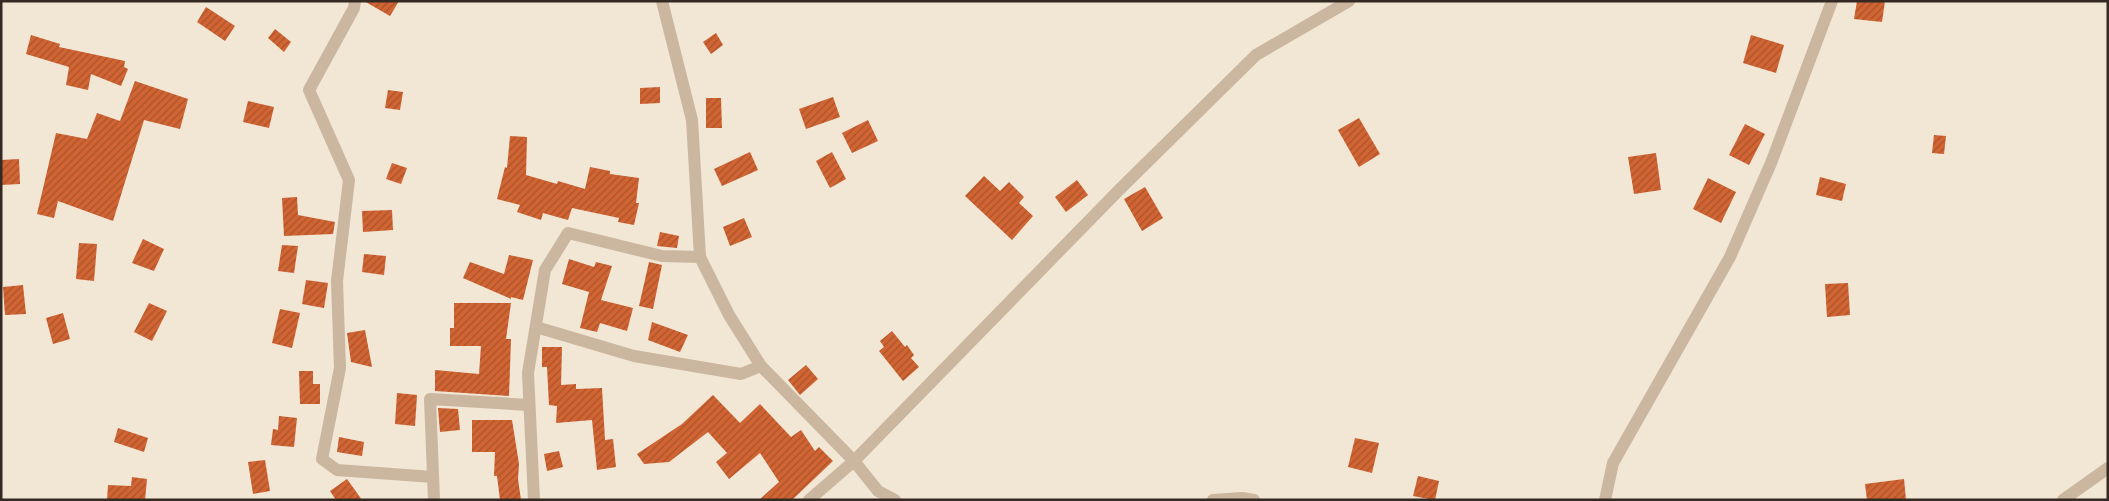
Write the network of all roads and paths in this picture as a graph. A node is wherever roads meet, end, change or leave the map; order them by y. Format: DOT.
graph roads {
  1 [pos="355,1"];
  2 [pos="662,1"];
  3 [pos="1349,1"];
  4 [pos="1832,1"];
  5 [pos="700,257"];
  6 [pos="536,327"];
  7 [pos="762,366"];
  8 [pos="529,404"];
  9 [pos="854,461"];
  10 [pos="2108,468"];
  11 [pos="433,477"];
  12 [pos="434,500"];
  13 [pos="534,500"];
  14 [pos="809,500"];
  15 [pos="895,500"];
  16 [pos="1213,500"];
  17 [pos="1254,500"];
  18 [pos="1605,500"];
  19 [pos="2063,500"];
  1 -- 11 [label="street"];
  2 -- 5 [label="street"];
  3 -- 9 [label="street"];
  4 -- 18 [label="street"];
  5 -- 6 [label="street"];
  5 -- 7 [label="street"];
  6 -- 7 [label="street"];
  6 -- 8 [label="street"];
  7 -- 9 [label="street"];
  8 -- 11 [label="street"];
  8 -- 13 [label="street"];
  9 -- 14 [label="street"];
  9 -- 15 [label="street"];
  10 -- 19 [label="street"];
  11 -- 12 [label="street"];
  16 -- 17 [label="street"];
}
